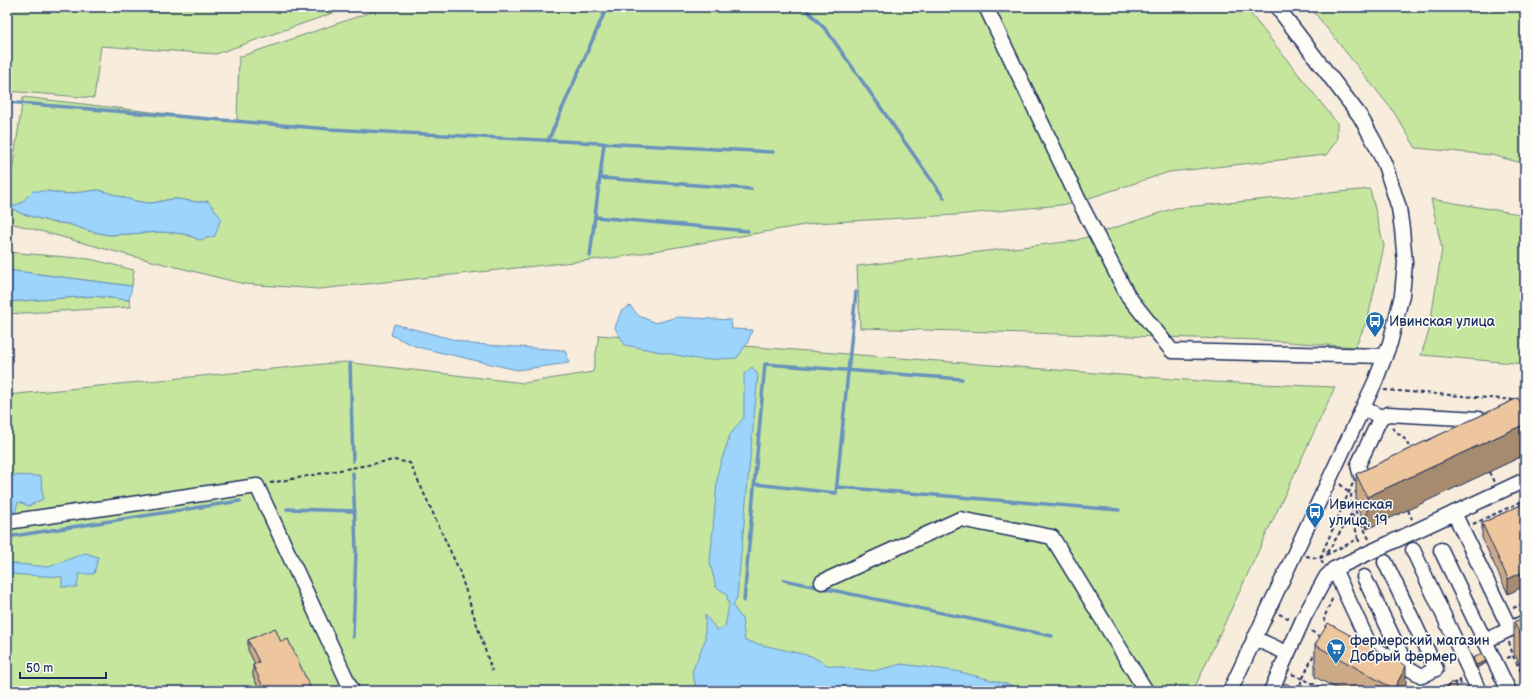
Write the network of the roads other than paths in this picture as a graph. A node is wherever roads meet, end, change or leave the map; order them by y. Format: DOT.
graph roads {
  1 [pos="986,7"];
  2 [pos="1277,7"];
  3 [pos="1385,356"];
  4 [pos="1363,408"];
  5 [pos="1381,417"];
  6 [pos="1468,430"];
  7 [pos="1385,470"];
  8 [pos="1525,480"];
  9 [pos="1454,512"];
  10 [pos="7,522"];
  11 [pos="1413,550"];
  12 [pos="1441,550"];
  13 [pos="1385,562"];
  14 [pos="1334,569"];
  15 [pos="1364,577"];
  16 [pos="822,582"];
  17 [pos="1525,622"];
  18 [pos="1507,631"];
  19 [pos="1254,638"];
  20 [pos="1485,641"];
  21 [pos="1287,653"];
  22 [pos="1406,667"];
  23 [pos="352,691"];
  24 [pos="1146,691"];
  25 [pos="1230,691"];
  26 [pos="1271,691"];
  27 [pos="1479,691"];
  28 [pos="1509,691"];
  1 -- 3 [label="street"];
  2 -- 3 [label="street"];
  3 -- 4 [label="street"];
  4 -- 5 [label="street"];
  4 -- 19 [label="street"];
  5 -- 6 [label="street"];
  5 -- 7 [label="street"];
  8 -- 9 [label="street"];
  9 -- 14 [label="street"];
  9 -- 18 [label="street"];
  10 -- 23 [label="street"];
  11 -- 27 [label="street"];
  12 -- 20 [label="street"];
  13 -- 22 [label="street"];
  14 -- 21 [label="street"];
  14 -- 22 [label="street"];
  15 -- 22 [label="street"];
  16 -- 24 [label="street"];
  17 -- 18 [label="street"];
  18 -- 20 [label="street"];
  19 -- 21 [label="street"];
  19 -- 25 [label="street"];
  20 -- 28 [label="street"];
  21 -- 26 [label="street"];
}
